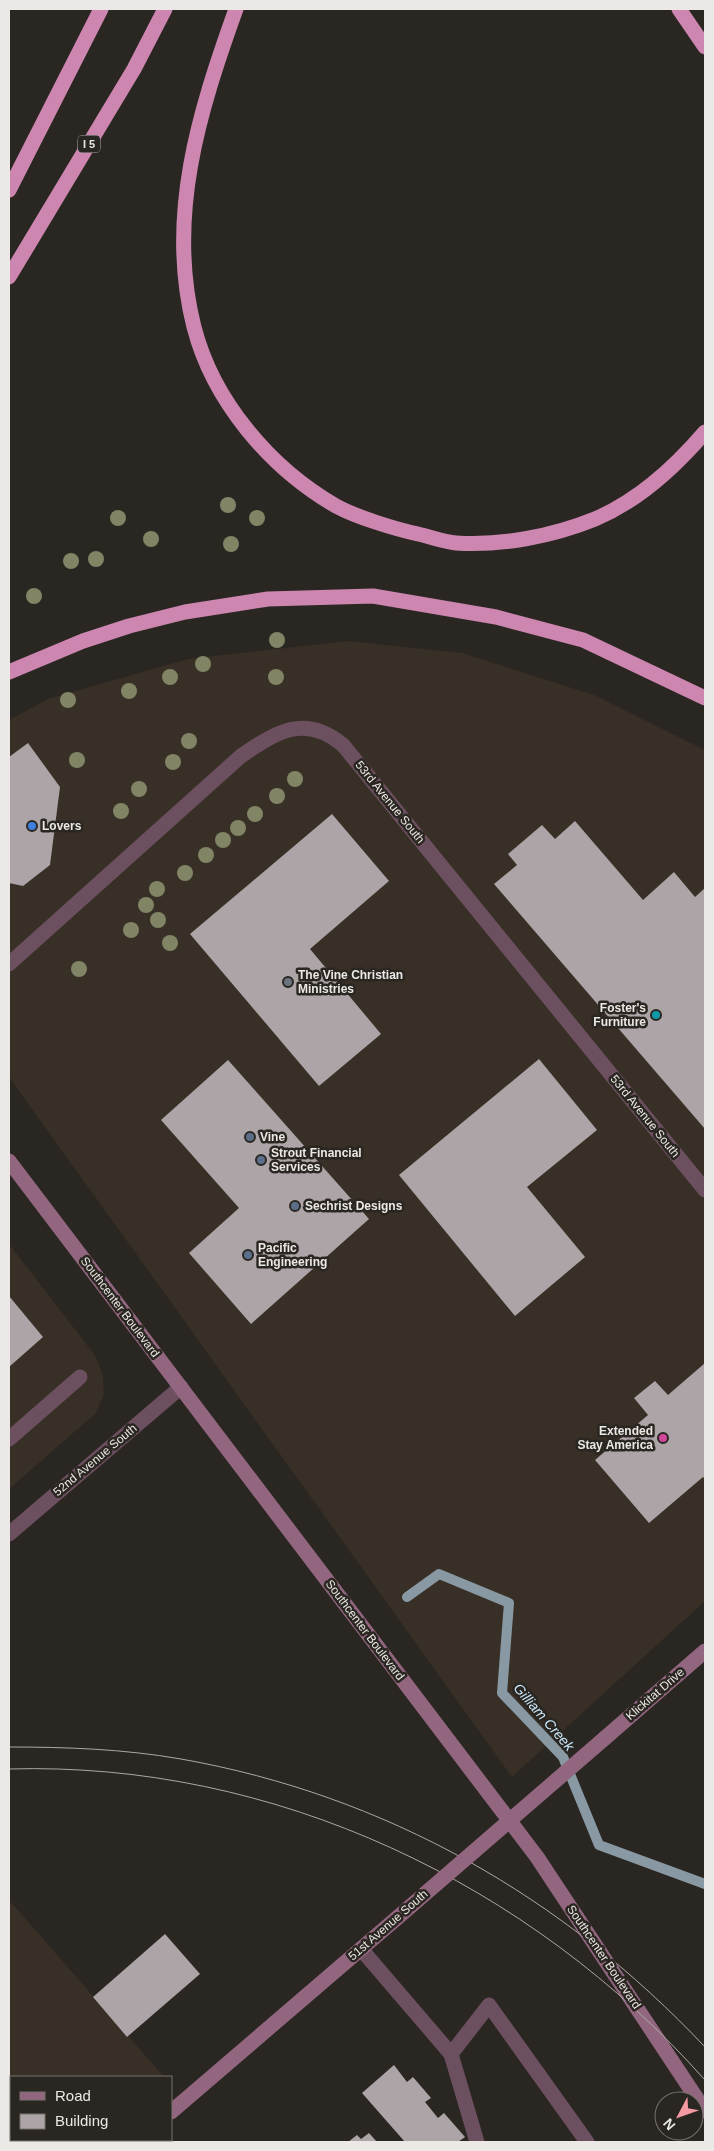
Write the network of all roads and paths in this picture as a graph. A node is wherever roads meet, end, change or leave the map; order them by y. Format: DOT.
graph roads {
  1 [pos="101,9"];
  2 [pos="165,9"];
  3 [pos="236,9"];
  4 [pos="679,9"];
  5 [pos="705,47"];
  6 [pos="9,190"];
  7 [pos="9,278"];
  8 [pos="705,432"];
  9 [pos="9,672"];
  10 [pos="705,698"];
  11 [pos="9,964"];
  12 [pos="9,1161"];
  13 [pos="705,1190"];
  14 [pos="80,1377"];
  15 [pos="181,1387"];
  16 [pos="9,1439"];
  17 [pos="9,1534"];
  18 [pos="705,1651"];
  19 [pos="605,1738"];
  20 [pos="361,1949"];
  21 [pos="451,2054"];
  22 [pos="172,2111"];
  23 [pos="705,2111"];
  24 [pos="477,2142"];
  25 [pos="587,2142"];
  1 -- 6 [label="highway"];
  2 -- 7 [label="highway, I 5"];
  3 -- 8 [label="highway"];
  4 -- 5 [label="highway"];
  9 -- 10 [label="highway"];
  11 -- 13 [label="street, 53rd Avenue South"];
  12 -- 15 [label="street, Southcenter Boulevard"];
  14 -- 16 [label="street"];
  15 -- 17 [label="street, 52nd Avenue South"];
  15 -- 23 [label="street, Southcenter Boulevard"];
  18 -- 19 [label="street, Klickitat Drive"];
  19 -- 20 [label="street, 51st Avenue South, bridge"];
  20 -- 21 [label="street"];
  20 -- 22 [label="street, 51st Avenue South"];
  21 -- 24 [label="street"];
  21 -- 25 [label="street"];
}
